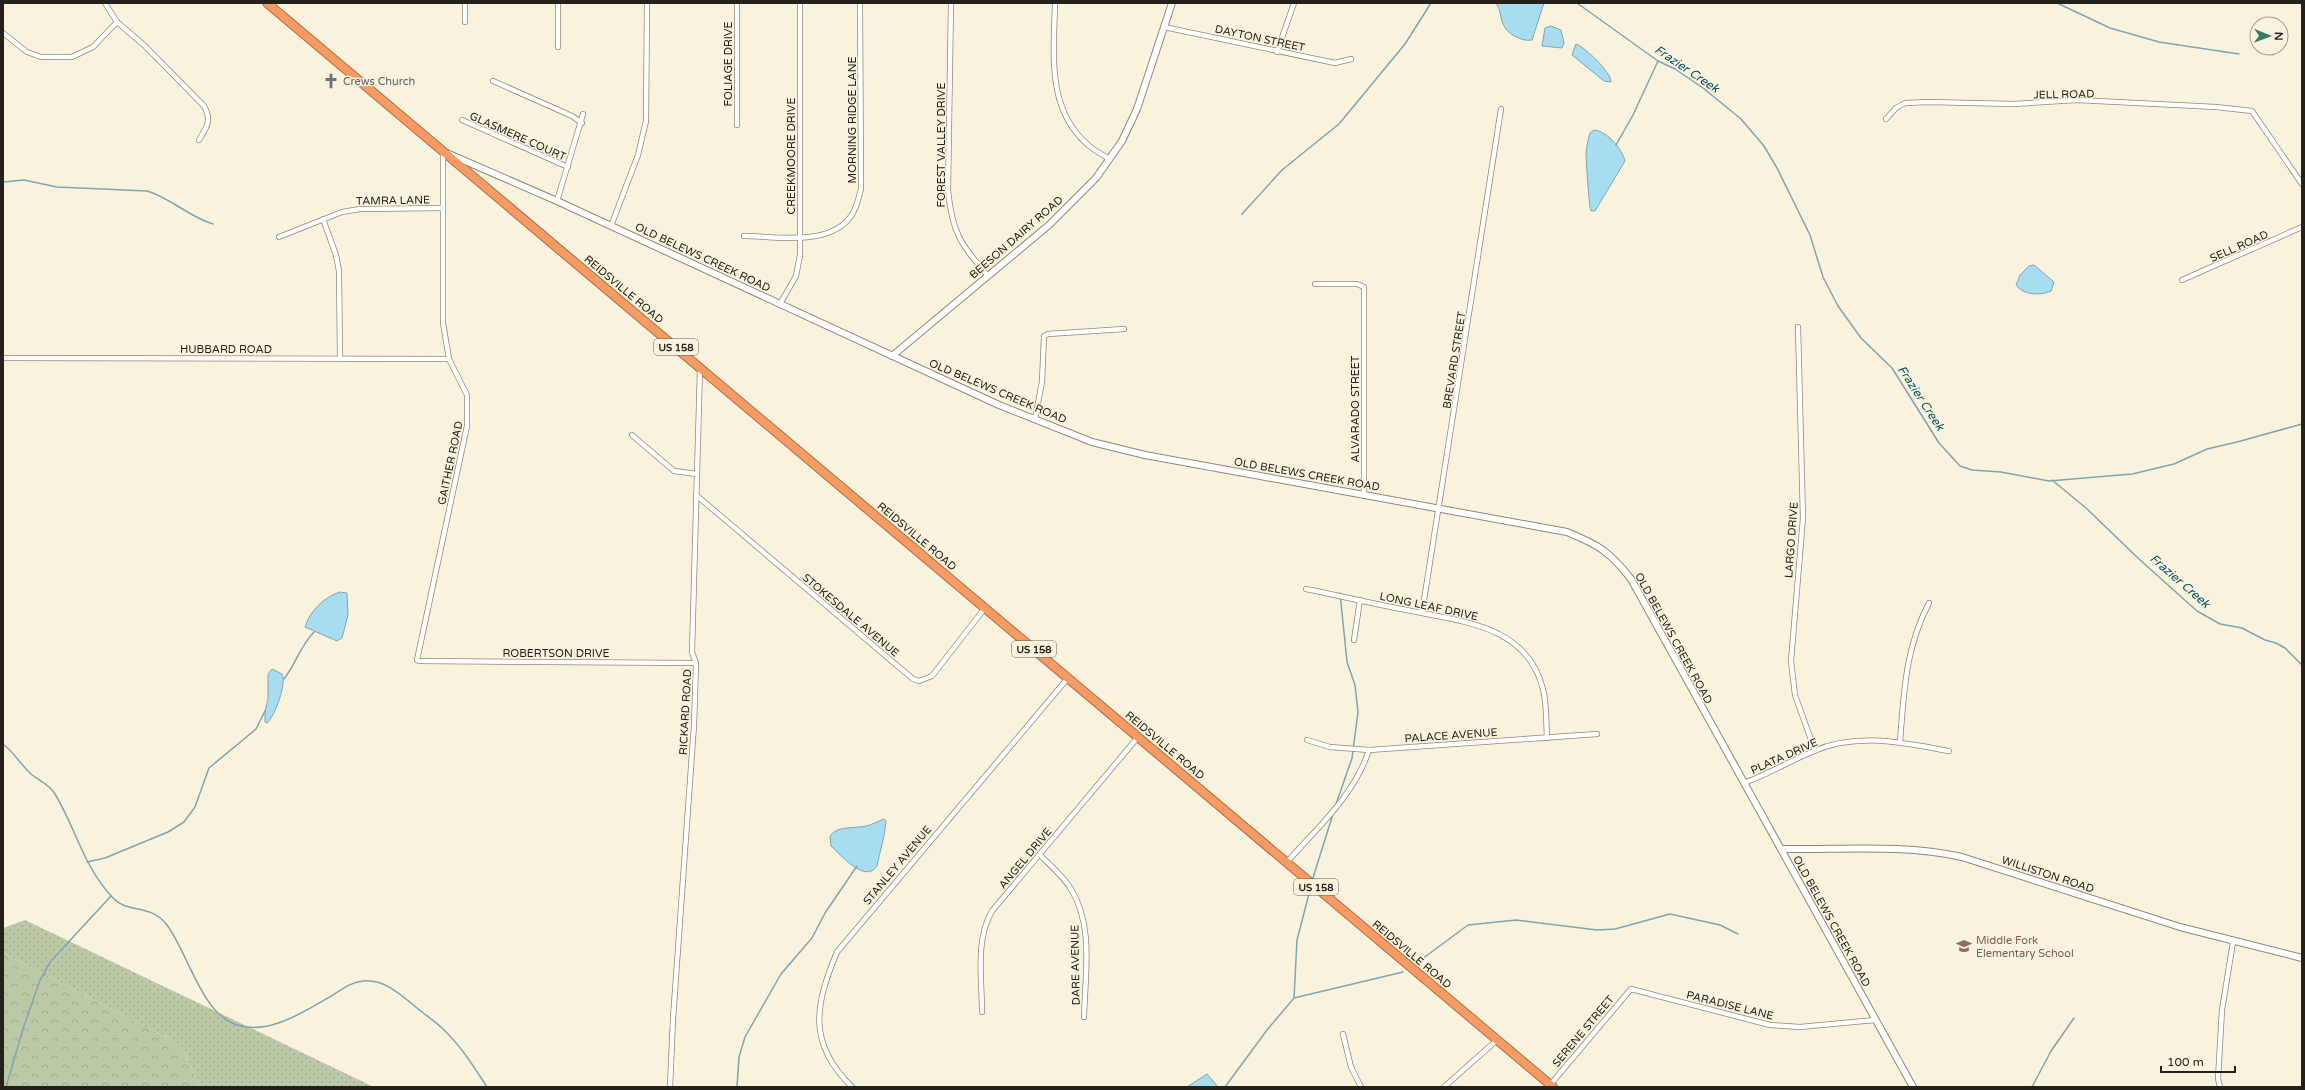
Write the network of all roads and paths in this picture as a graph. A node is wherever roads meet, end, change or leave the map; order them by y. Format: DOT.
graph roads {
  1 [pos="105,3"];
  2 [pos="267,3"];
  3 [pos="465,3"];
  4 [pos="558,3"];
  5 [pos="647,3"];
  6 [pos="737,3"];
  7 [pos="800,3"];
  8 [pos="860,3"];
  9 [pos="951,3"];
  10 [pos="1055,3"];
  11 [pos="1172,3"];
  12 [pos="1294,3"];
  13 [pos="117,22"];
  14 [pos="465,22"];
  15 [pos="1164,27"];
  16 [pos="3,33"];
  17 [pos="558,47"];
  18 [pos="1277,52"];
  19 [pos="1351,59"];
  20 [pos="493,81"];
  21 [pos="1501,109"];
  22 [pos="583,114"];
  23 [pos="1886,119"];
  24 [pos="462,120"];
  25 [pos="582,123"];
  26 [pos="737,125"];
  27 [pos="199,140"];
  28 [pos="443,151"];
  29 [pos="1109,160"];
  30 [pos="568,168"];
  31 [pos="2302,184"];
  32 [pos="557,201"];
  33 [pos="442,208"];
  34 [pos="323,219"];
  35 [pos="611,226"];
  36 [pos="2302,227"];
  37 [pos="744,236"];
  38 [pos="279,237"];
  39 [pos="799,237"];
  40 [pos="988,276"];
  41 [pos="2182,280"];
  42 [pos="1314,284"];
  43 [pos="780,304"];
  44 [pos="1798,327"];
  45 [pos="1124,329"];
  46 [pos="892,356"];
  47 [pos="3,358"];
  48 [pos="340,358"];
  49 [pos="449,359"];
  50 [pos="700,368"];
  51 [pos="1035,419"];
  52 [pos="632,435"];
  53 [pos="697,474"];
  54 [pos="1364,494"];
  55 [pos="696,495"];
  56 [pos="1440,508"];
  57 [pos="1306,589"];
  58 [pos="1360,600"];
  59 [pos="1929,603"];
  60 [pos="985,608"];
  61 [pos="1422,613"];
  62 [pos="1354,640"];
  63 [pos="417,660"];
  64 [pos="696,663"];
  65 [pos="1068,678"];
  66 [pos="1597,734"];
  67 [pos="1138,736"];
  68 [pos="1547,738"];
  69 [pos="1307,740"];
  70 [pos="1900,742"];
  71 [pos="1370,750"];
  72 [pos="1815,751"];
  73 [pos="1949,751"];
  74 [pos="1744,783"];
  75 [pos="1782,849"];
  76 [pos="1040,855"];
  77 [pos="1286,862"];
  78 [pos="2233,942"];
  79 [pos="2302,958"];
  80 [pos="1630,989"];
  81 [pos="982,1012"];
  82 [pos="1084,1017"];
  83 [pos="1875,1020"];
  84 [pos="1343,1034"];
  85 [pos="1497,1040"];
  86 [pos="1448,1083"];
  87 [pos="1551,1086"];
  88 [pos="670,1087"];
  89 [pos="852,1087"];
  90 [pos="1361,1087"];
  91 [pos="1444,1087"];
  92 [pos="1453,1087"];
  93 [pos="1913,1087"];
  94 [pos="2220,1087"];
  1 -- 13 [label="street"];
  2 -- 28 [label="highway, REIDSVILLE ROAD / US 158"];
  3 -- 14 [label="street"];
  4 -- 17 [label="street"];
  5 -- 35 [label="street"];
  6 -- 26 [label="street, FOLIAGE DRIVE"];
  7 -- 39 [label="street, CREEKMOORE DRIVE"];
  8 -- 39 [label="street, MORNING RIDGE LANE"];
  9 -- 40 [label="street, FOREST VALLEY DRIVE"];
  10 -- 29 [label="street"];
  11 -- 15 [label="street, BEESON DAIRY ROAD"];
  12 -- 18 [label="street"];
  13 -- 16 [label="street"];
  13 -- 27 [label="street"];
  15 -- 18 [label="street, DAYTON STREET"];
  15 -- 29 [label="street, BEESON DAIRY ROAD"];
  18 -- 19 [label="street, DAYTON STREET"];
  20 -- 25 [label="street"];
  21 -- 56 [label="street, BREVARD STREET"];
  22 -- 25 [label="street"];
  23 -- 31 [label="street, JELL ROAD"];
  24 -- 30 [label="street, GLASMERE COURT"];
  25 -- 30 [label="street"];
  28 -- 32 [label="street, OLD BELEWS CREEK ROAD"];
  28 -- 33 [label="street, GAITHER ROAD"];
  28 -- 50 [label="highway, REIDSVILLE ROAD / US 158"];
  29 -- 40 [label="street, BEESON DAIRY ROAD"];
  30 -- 32 [label="street"];
  32 -- 35 [label="street, OLD BELEWS CREEK ROAD"];
  33 -- 34 [label="street, TAMRA LANE"];
  33 -- 49 [label="street, GAITHER ROAD"];
  34 -- 38 [label="street, TAMRA LANE"];
  34 -- 48 [label="street"];
  35 -- 43 [label="street, OLD BELEWS CREEK ROAD"];
  36 -- 41 [label="street, SELL ROAD"];
  37 -- 39 [label="street, MORNING RIDGE LANE"];
  39 -- 43 [label="street, CREEKMOORE DRIVE"];
  40 -- 46 [label="street, BEESON DAIRY ROAD"];
  42 -- 54 [label="street, ALVARADO STREET"];
  43 -- 46 [label="street, OLD BELEWS CREEK ROAD"];
  44 -- 72 [label="street, LARGO DRIVE"];
  45 -- 51 [label="street"];
  46 -- 51 [label="street, OLD BELEWS CREEK ROAD"];
  47 -- 48 [label="street, HUBBARD ROAD"];
  48 -- 49 [label="street, HUBBARD ROAD"];
  49 -- 63 [label="street, GAITHER ROAD"];
  50 -- 53 [label="street, RICKARD ROAD"];
  50 -- 60 [label="highway, REIDSVILLE ROAD / US 158"];
  51 -- 54 [label="street, OLD BELEWS CREEK ROAD"];
  52 -- 53 [label="street"];
  53 -- 55 [label="street, RICKARD ROAD"];
  54 -- 56 [label="street, OLD BELEWS CREEK ROAD"];
  55 -- 60 [label="street, STOKESDALE AVENUE"];
  55 -- 64 [label="street, RICKARD ROAD"];
  56 -- 61 [label="street, BREVARD STREET"];
  56 -- 74 [label="street, OLD BELEWS CREEK ROAD"];
  57 -- 58 [label="street, LONG LEAF DRIVE"];
  58 -- 61 [label="street, LONG LEAF DRIVE"];
  58 -- 62 [label="street"];
  59 -- 70 [label="street"];
  60 -- 65 [label="highway, REIDSVILLE ROAD / US 158"];
  61 -- 68 [label="street, LONG LEAF DRIVE"];
  63 -- 64 [label="street, ROBERTSON DRIVE"];
  64 -- 88 [label="street, RICKARD ROAD"];
  65 -- 67 [label="highway, REIDSVILLE ROAD / US 158"];
  65 -- 89 [label="street, STANLEY AVENUE"];
  66 -- 68 [label="street, PALACE AVENUE"];
  67 -- 76 [label="street, ANGEL DRIVE"];
  67 -- 77 [label="highway, REIDSVILLE ROAD / US 158"];
  68 -- 71 [label="street, PALACE AVENUE"];
  69 -- 71 [label="street, PALACE AVENUE"];
  70 -- 72 [label="street, PLATA DRIVE"];
  70 -- 73 [label="street, PLATA DRIVE"];
  71 -- 77 [label="street"];
  72 -- 74 [label="street, PLATA DRIVE"];
  74 -- 75 [label="street, OLD BELEWS CREEK ROAD"];
  75 -- 78 [label="street, WILLISTON ROAD"];
  75 -- 83 [label="street, OLD BELEWS CREEK ROAD"];
  76 -- 81 [label="street, ANGEL DRIVE"];
  76 -- 82 [label="street, DARE AVENUE"];
  77 -- 85 [label="highway, REIDSVILLE ROAD / US 158"];
  78 -- 79 [label="street, WILLISTON ROAD"];
  78 -- 94 [label="street"];
  80 -- 83 [label="street, PARADISE LANE"];
  80 -- 87 [label="street, SERENE STREET"];
  83 -- 93 [label="street, OLD BELEWS CREEK ROAD"];
  84 -- 90 [label="street"];
  85 -- 86 [label="street"];
  85 -- 87 [label="highway, REIDSVILLE ROAD / US 158"];
  86 -- 91 [label="street"];
  86 -- 92 [label="street"];
}
